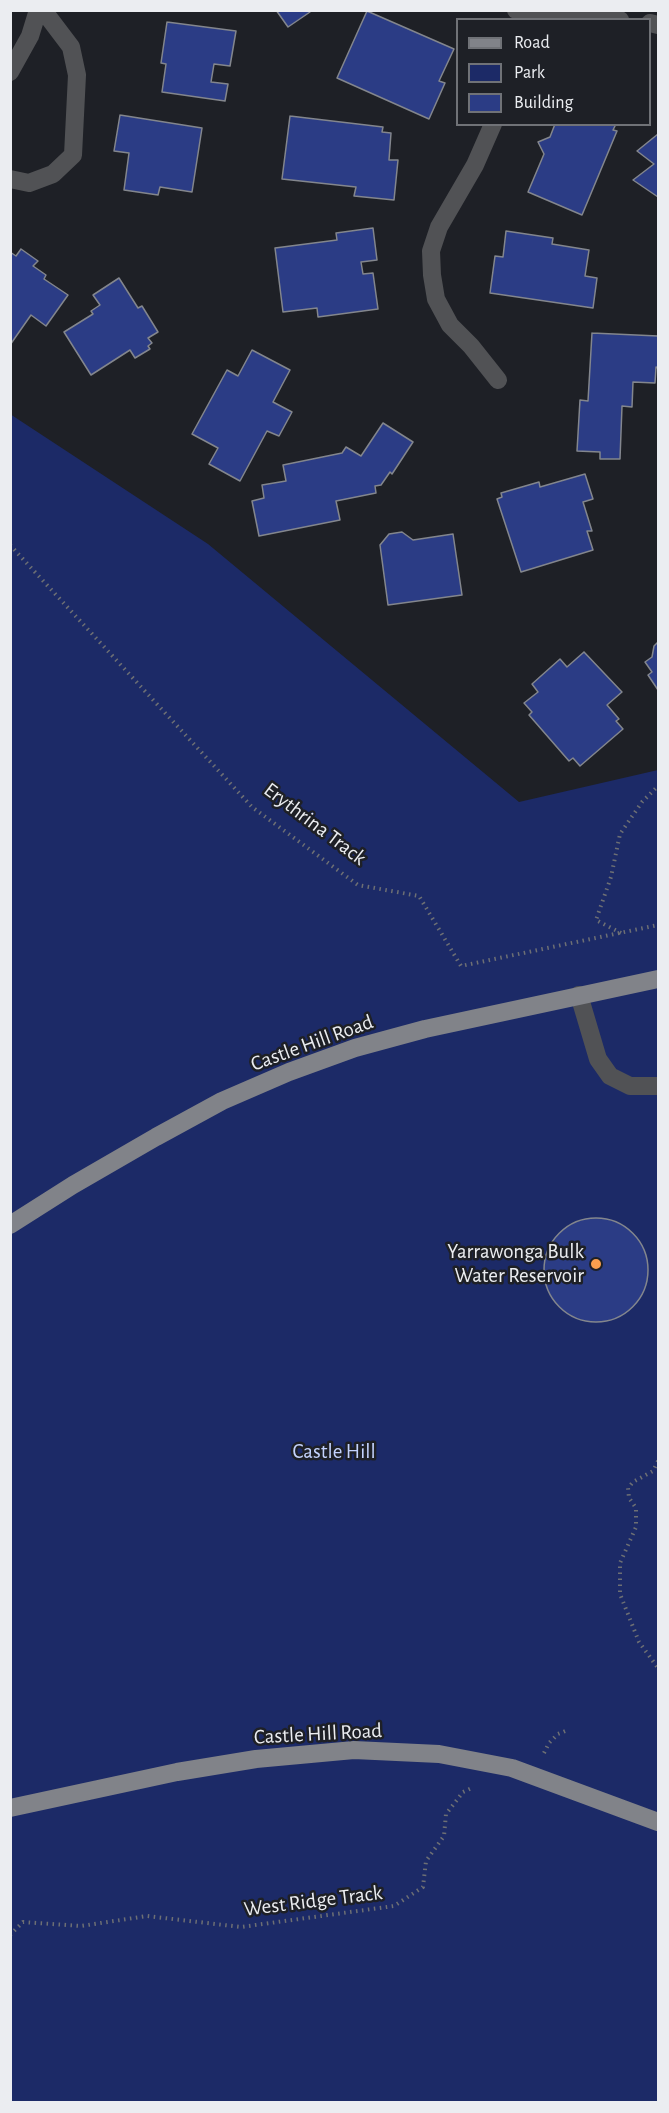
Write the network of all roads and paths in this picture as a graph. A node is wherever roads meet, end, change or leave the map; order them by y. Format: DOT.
graph roads {
  1 [pos="38,10"];
  2 [pos="43,10"];
  3 [pos="516,10"];
  4 [pos="536,18"];
  5 [pos="10,72"];
  6 [pos="492,126"];
  7 [pos="10,179"];
  8 [pos="498,380"];
  9 [pos="10,544"];
  10 [pos="658,786"];
  11 [pos="658,926"];
  12 [pos="621,933"];
  13 [pos="658,979"];
  14 [pos="579,995"];
  15 [pos="658,1086"];
  16 [pos="10,1226"];
  17 [pos="658,1461"];
  18 [pos="658,1668"];
  19 [pos="568,1730"];
  20 [pos="512,1768"];
  21 [pos="532,1775"];
  22 [pos="10,1808"];
  23 [pos="658,1822"];
  24 [pos="10,1935"];
  1 -- 5 [label="street"];
  2 -- 7 [label="street"];
  3 -- 4 [label="street"];
  6 -- 8 [label="street"];
  9 -- 12 [label="path, Erythrina Track"];
  10 -- 12 [label="path"];
  11 -- 12 [label="path, Erythrina Track"];
  13 -- 14 [label="main road, Castle Hill Road"];
  14 -- 15 [label="street"];
  14 -- 16 [label="main road, Castle Hill Road"];
  17 -- 18 [label="path"];
  19 -- 21 [label="path"];
  20 -- 21 [label="main road, Castle Hill Road"];
  20 -- 22 [label="main road, Castle Hill Road"];
  20 -- 24 [label="path, West Ridge Track"];
  21 -- 23 [label="main road, Castle Hill Road"];
}
